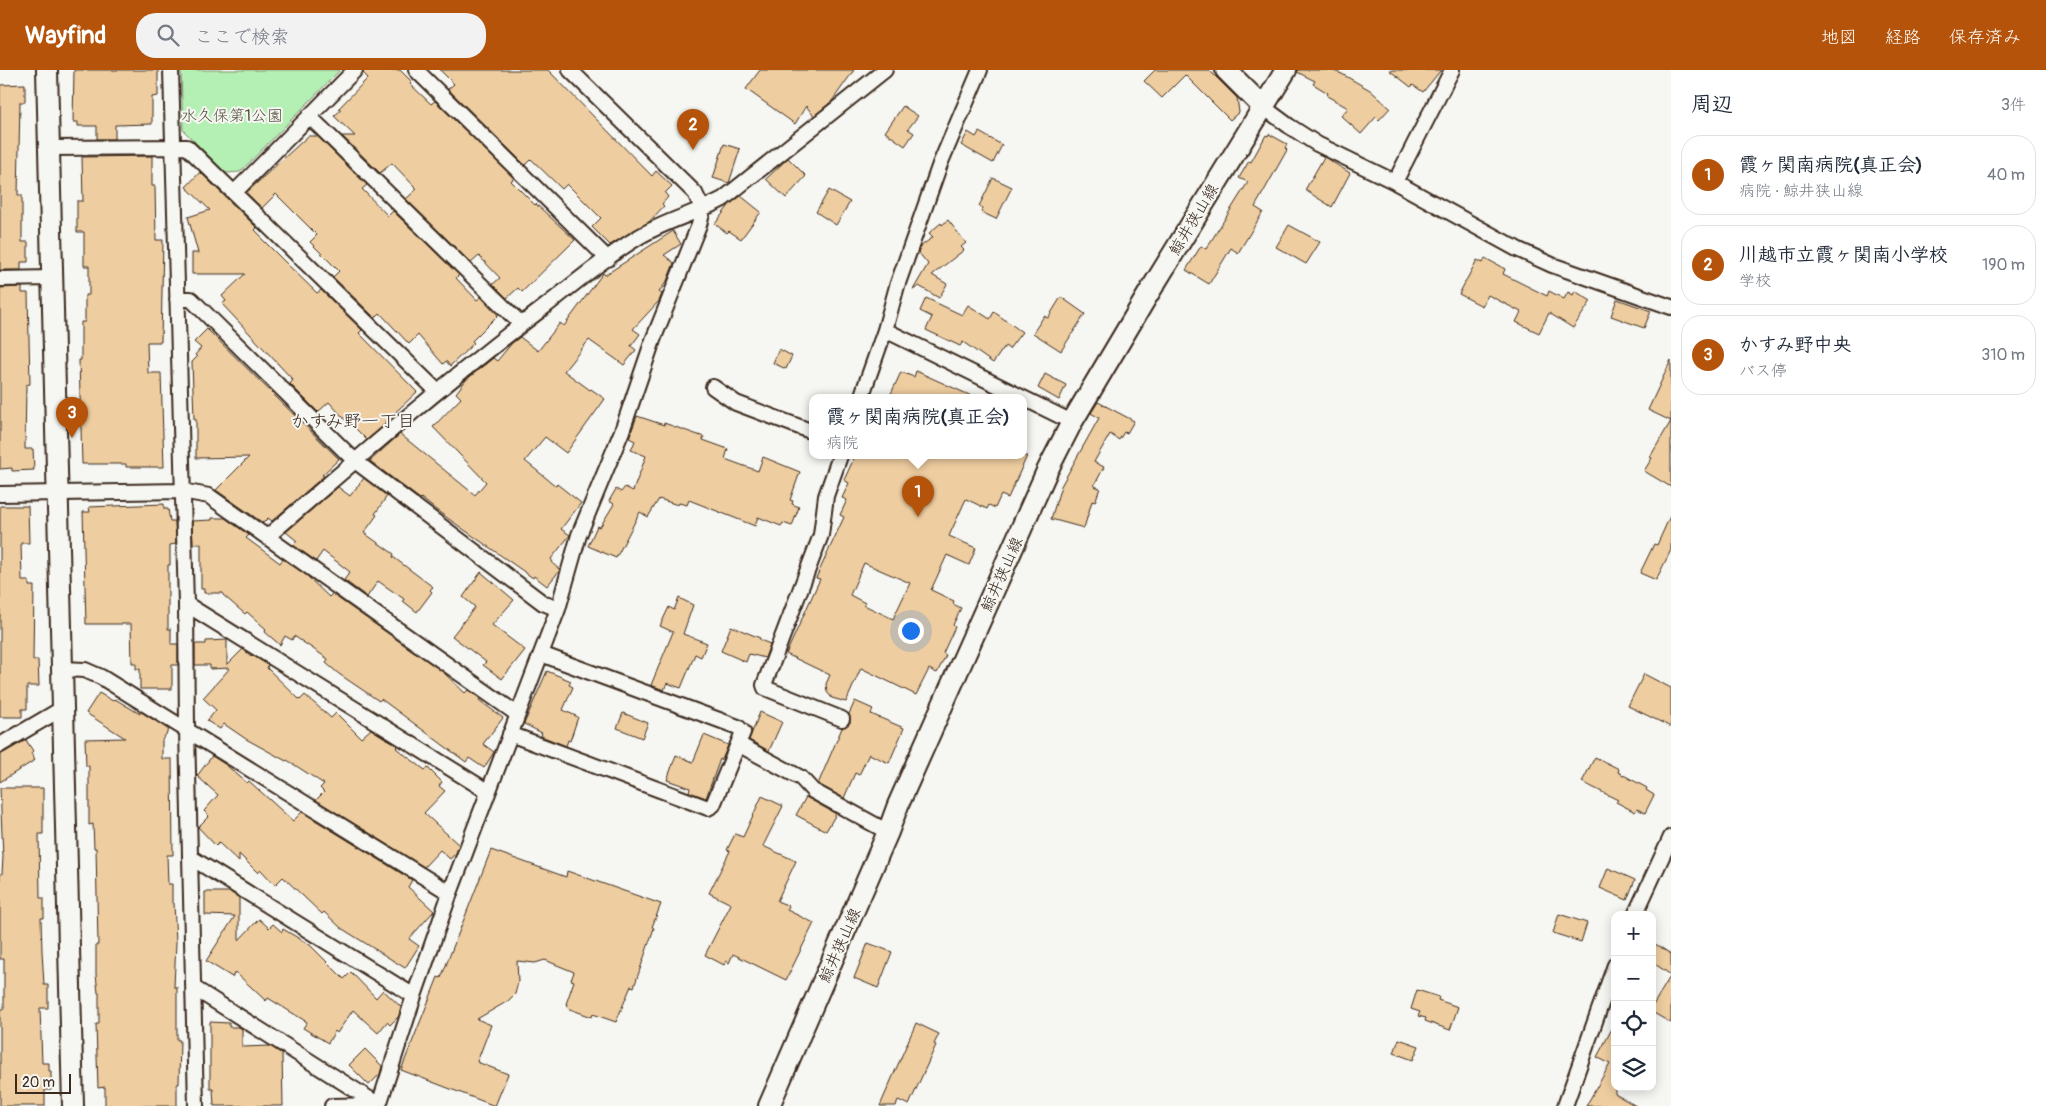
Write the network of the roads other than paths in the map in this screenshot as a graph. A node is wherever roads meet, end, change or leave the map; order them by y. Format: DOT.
graph roads {
  1 [pos="47,70"];
  2 [pos="171,70"];
  3 [pos="355,70"];
  4 [pos="416,70"];
  5 [pos="570,70"];
  6 [pos="884,70"];
  7 [pos="980,70"];
  8 [pos="1226,70"];
  9 [pos="1286,70"];
  10 [pos="1452,70"];
  11 [pos="1262,106"];
  12 [pos="309,116"];
  13 [pos="173,147"];
  14 [pos="49,148"];
  15 [pos="1395,182"];
  16 [pos="234,192"];
  17 [pos="703,210"];
  18 [pos="608,259"];
  19 [pos="52,278"];
  20 [pos="0,279"];
  21 [pos="177,299"];
  22 [pos="1671,306"];
  23 [pos="521,324"];
  24 [pos="885,330"];
  25 [pos="713,387"];
  26 [pos="437,391"];
  27 [pos="862,394"];
  28 [pos="1015,394"];
  29 [pos="1027,400"];
  30 [pos="1072,422"];
  31 [pos="809,430"];
  32 [pos="839,459"];
  33 [pos="355,460"];
  34 [pos="182,491"];
  35 [pos="58,492"];
  36 [pos="0,494"];
  37 [pos="267,537"];
  38 [pos="186,604"];
  39 [pos="558,609"];
  40 [pos="540,654"];
  41 [pos="62,669"];
  42 [pos="63,708"];
  43 [pos="517,714"];
  44 [pos="842,719"];
  45 [pos="187,730"];
  46 [pos="510,734"];
  47 [pos="738,744"];
  48 [pos="0,745"];
  49 [pos="487,791"];
  50 [pos="888,832"];
  51 [pos="1671,837"];
  52 [pos="190,857"];
  53 [pos="450,893"];
  54 [pos="1637,911"];
  55 [pos="1611,976"];
  56 [pos="194,988"];
  57 [pos="414,996"];
  58 [pos="379,1105"];
  59 [pos="73,1106"];
  60 [pos="196,1106"];
  61 [pos="332,1106"];
  62 [pos="769,1106"];
  63 [pos="1565,1106"];
  1 -- 14 [label="main road"];
  2 -- 13 [label="street"];
  3 -- 12 [label="street"];
  4 -- 18 [label="street"];
  5 -- 17 [label="street"];
  6 -- 17 [label="street"];
  7 -- 24 [label="street"];
  8 -- 11 [label="main road"];
  9 -- 11 [label="main road, 鯨井狭山線"];
  10 -- 15 [label="street"];
  11 -- 15 [label="street"];
  11 -- 30 [label="main road, 鯨井狭山線"];
  12 -- 16 [label="street"];
  12 -- 23 [label="street"];
  13 -- 14 [label="street"];
  13 -- 16 [label="street"];
  13 -- 21 [label="street"];
  14 -- 19 [label="main road"];
  15 -- 22 [label="street"];
  16 -- 26 [label="street"];
  17 -- 18 [label="street"];
  17 -- 39 [label="street"];
  18 -- 23 [label="street"];
  19 -- 20 [label="street"];
  19 -- 35 [label="main road"];
  21 -- 33 [label="street"];
  21 -- 34 [label="street"];
  23 -- 26 [label="street"];
  24 -- 27 [label="street"];
  24 -- 28 [label="street"];
  25 -- 31 [label="street"];
  26 -- 33 [label="street"];
  29 -- 30 [label="street"];
  30 -- 50 [label="main road, 鯨井狭山線"];
  32 -- 44 [label="street"];
  33 -- 37 [label="street"];
  33 -- 39 [label="street"];
  34 -- 35 [label="street"];
  34 -- 37 [label="street"];
  34 -- 38 [label="street"];
  35 -- 36 [label="street"];
  35 -- 41 [label="main road"];
  37 -- 43 [label="street"];
  38 -- 45 [label="street"];
  38 -- 49 [label="street"];
  39 -- 40 [label="street"];
  40 -- 43 [label="street"];
  40 -- 47 [label="street"];
  41 -- 42 [label="main road"];
  41 -- 45 [label="street"];
  42 -- 48 [label="street"];
  42 -- 59 [label="main road"];
  43 -- 46 [label="street"];
  45 -- 52 [label="street"];
  45 -- 53 [label="street"];
  46 -- 47 [label="street"];
  46 -- 49 [label="street"];
  47 -- 50 [label="street"];
  49 -- 53 [label="street"];
  50 -- 62 [label="main road, 鯨井狭山線"];
  51 -- 54 [label="street"];
  52 -- 56 [label="street"];
  52 -- 57 [label="street"];
  53 -- 57 [label="street"];
  55 -- 63 [label="street"];
  56 -- 58 [label="street"];
  56 -- 60 [label="street"];
  57 -- 58 [label="street"];
  58 -- 61 [label="street"];
}
